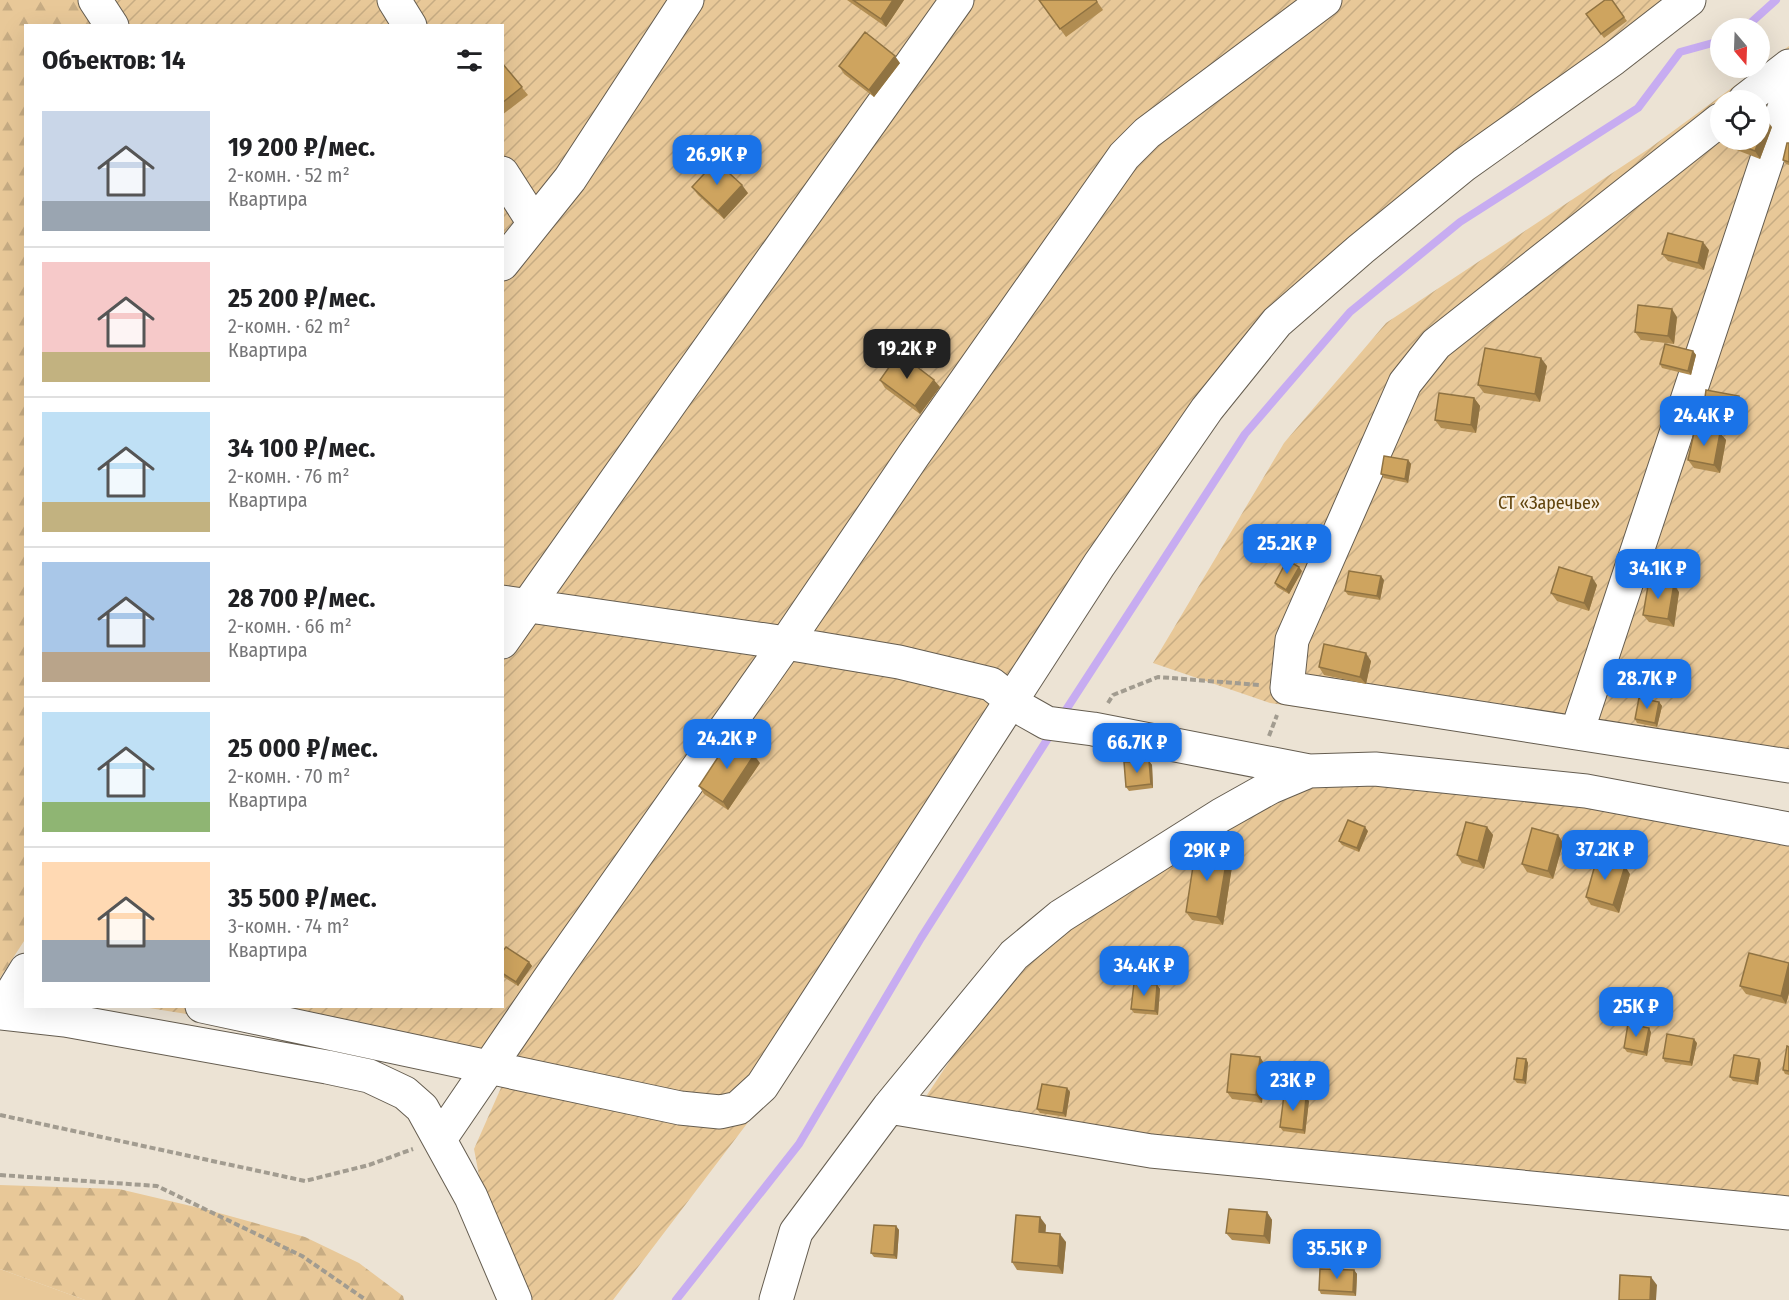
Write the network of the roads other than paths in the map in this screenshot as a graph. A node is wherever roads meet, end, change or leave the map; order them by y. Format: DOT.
graph roads {
  1 [pos="95,0"];
  2 [pos="394,0"];
  3 [pos="687,0"];
  4 [pos="957,0"];
  5 [pos="1325,0"];
  6 [pos="1689,0"];
  7 [pos="111,24"];
  8 [pos="409,24"];
  9 [pos="1789,66"];
  10 [pos="1758,90"];
  11 [pos="1789,93"];
  12 [pos="1710,128"];
  13 [pos="504,175"];
  14 [pos="534,223"];
  15 [pos="504,261"];
  16 [pos="516,604"];
  17 [pos="504,637"];
  18 [pos="786,644"];
  19 [pos="1013,701"];
  20 [pos="1576,732"];
  21 [pos="1789,766"];
  22 [pos="1309,771"];
  23 [pos="1789,829"];
  24 [pos="24,973"];
  25 [pos="224,1008"];
  26 [pos="0,1013"];
  27 [pos="208,1046"];
  28 [pos="489,1066"];
  29 [pos="889,1107"];
  30 [pos="440,1139"];
  31 [pos="1789,1213"];
  32 [pos="515,1300"];
  33 [pos="776,1300"];
  1 -- 7 [label="street"];
  2 -- 8 [label="street"];
  3 -- 14 [label="street"];
  4 -- 16 [label="street"];
  5 -- 18 [label="street"];
  6 -- 19 [label="street"];
  9 -- 10 [label="street"];
  11 -- 20 [label="street"];
  12 -- 20 [label="street"];
  13 -- 14 [label="street"];
  14 -- 15 [label="street"];
  16 -- 17 [label="street"];
  16 -- 18 [label="street"];
  18 -- 19 [label="street"];
  18 -- 28 [label="street"];
  19 -- 22 [label="street"];
  19 -- 28 [label="street"];
  20 -- 21 [label="street"];
  22 -- 23 [label="street"];
  22 -- 29 [label="street"];
  24 -- 26 [label="street"];
  25 -- 27 [label="street"];
  25 -- 28 [label="street"];
  26 -- 27 [label="street"];
  27 -- 30 [label="street"];
  28 -- 30 [label="street"];
  29 -- 31 [label="street"];
  29 -- 33 [label="street"];
  30 -- 32 [label="street"];
}
